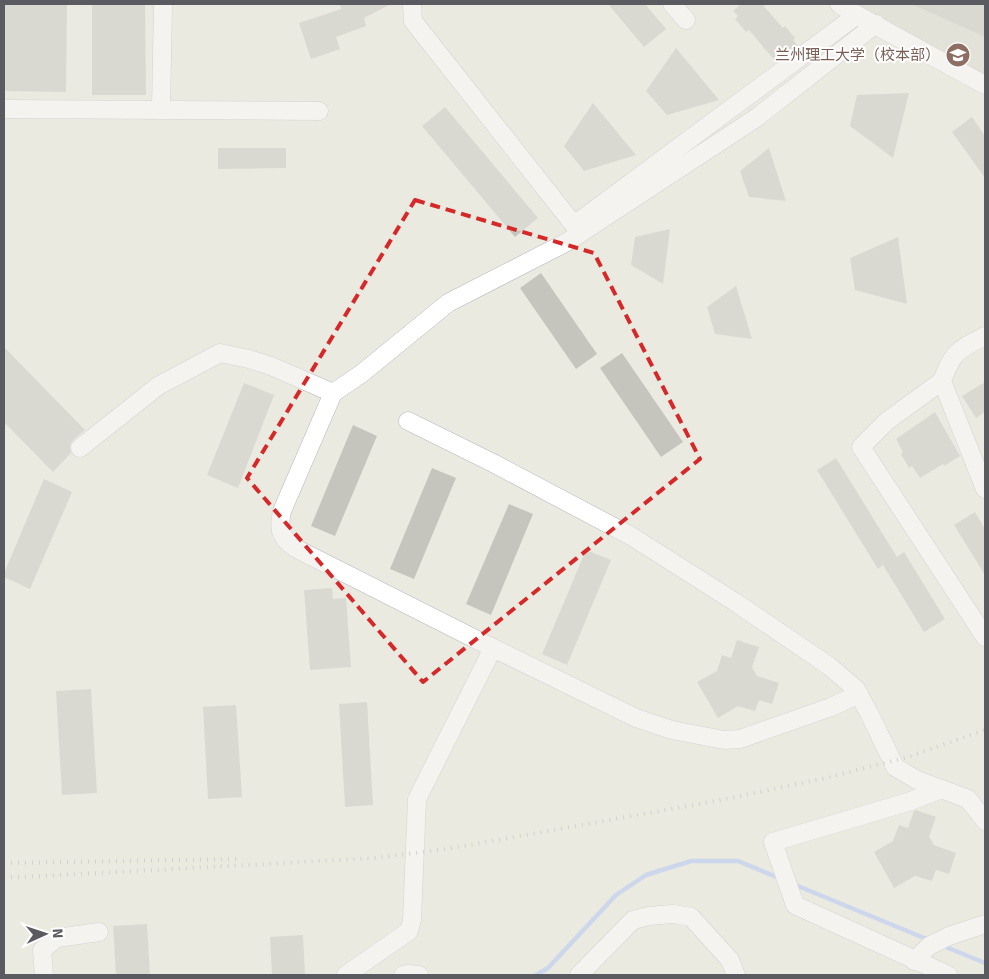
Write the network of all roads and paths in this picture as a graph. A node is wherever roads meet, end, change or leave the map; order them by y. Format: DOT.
graph roads {
  1 [pos="163,4"];
  2 [pos="412,4"];
  3 [pos="672,4"];
  4 [pos="839,4"];
  5 [pos="856,16"];
  6 [pos="686,20"];
  7 [pos="876,24"];
  8 [pos="985,85"];
  9 [pos="4,109"];
  10 [pos="161,109"];
  11 [pos="319,111"];
  12 [pos="985,336"];
  13 [pos="942,381"];
  14 [pos="333,393"];
  15 [pos="408,421"];
  16 [pos="80,448"];
  17 [pos="985,489"];
  18 [pos="985,637"];
  19 [pos="493,648"];
  20 [pos="859,694"];
  21 [pos="942,789"];
  22 [pos="985,821"];
  23 [pos="985,924"];
  24 [pos="99,932"];
  25 [pos="914,961"];
  26 [pos="44,975"];
  27 [pos="346,975"];
  28 [pos="579,975"];
  29 [pos="736,975"];
  30 [pos="948,975"];
  1 -- 10 [label="street"];
  2 -- 5 [label="street"];
  3 -- 6 [label="street"];
  4 -- 5 [label="street"];
  5 -- 7 [label="street"];
  7 -- 8 [label="street"];
  7 -- 14 [label="street"];
  9 -- 10 [label="street"];
  10 -- 11 [label="street"];
  12 -- 13 [label="street"];
  13 -- 17 [label="street"];
  13 -- 18 [label="street"];
  14 -- 16 [label="street"];
  14 -- 19 [label="street"];
  15 -- 20 [label="street"];
  19 -- 20 [label="street"];
  19 -- 27 [label="street"];
  20 -- 21 [label="street"];
  21 -- 22 [label="street"];
  21 -- 25 [label="street"];
  23 -- 25 [label="street"];
  24 -- 26 [label="street"];
  25 -- 30 [label="street"];
  28 -- 29 [label="street"];
}
